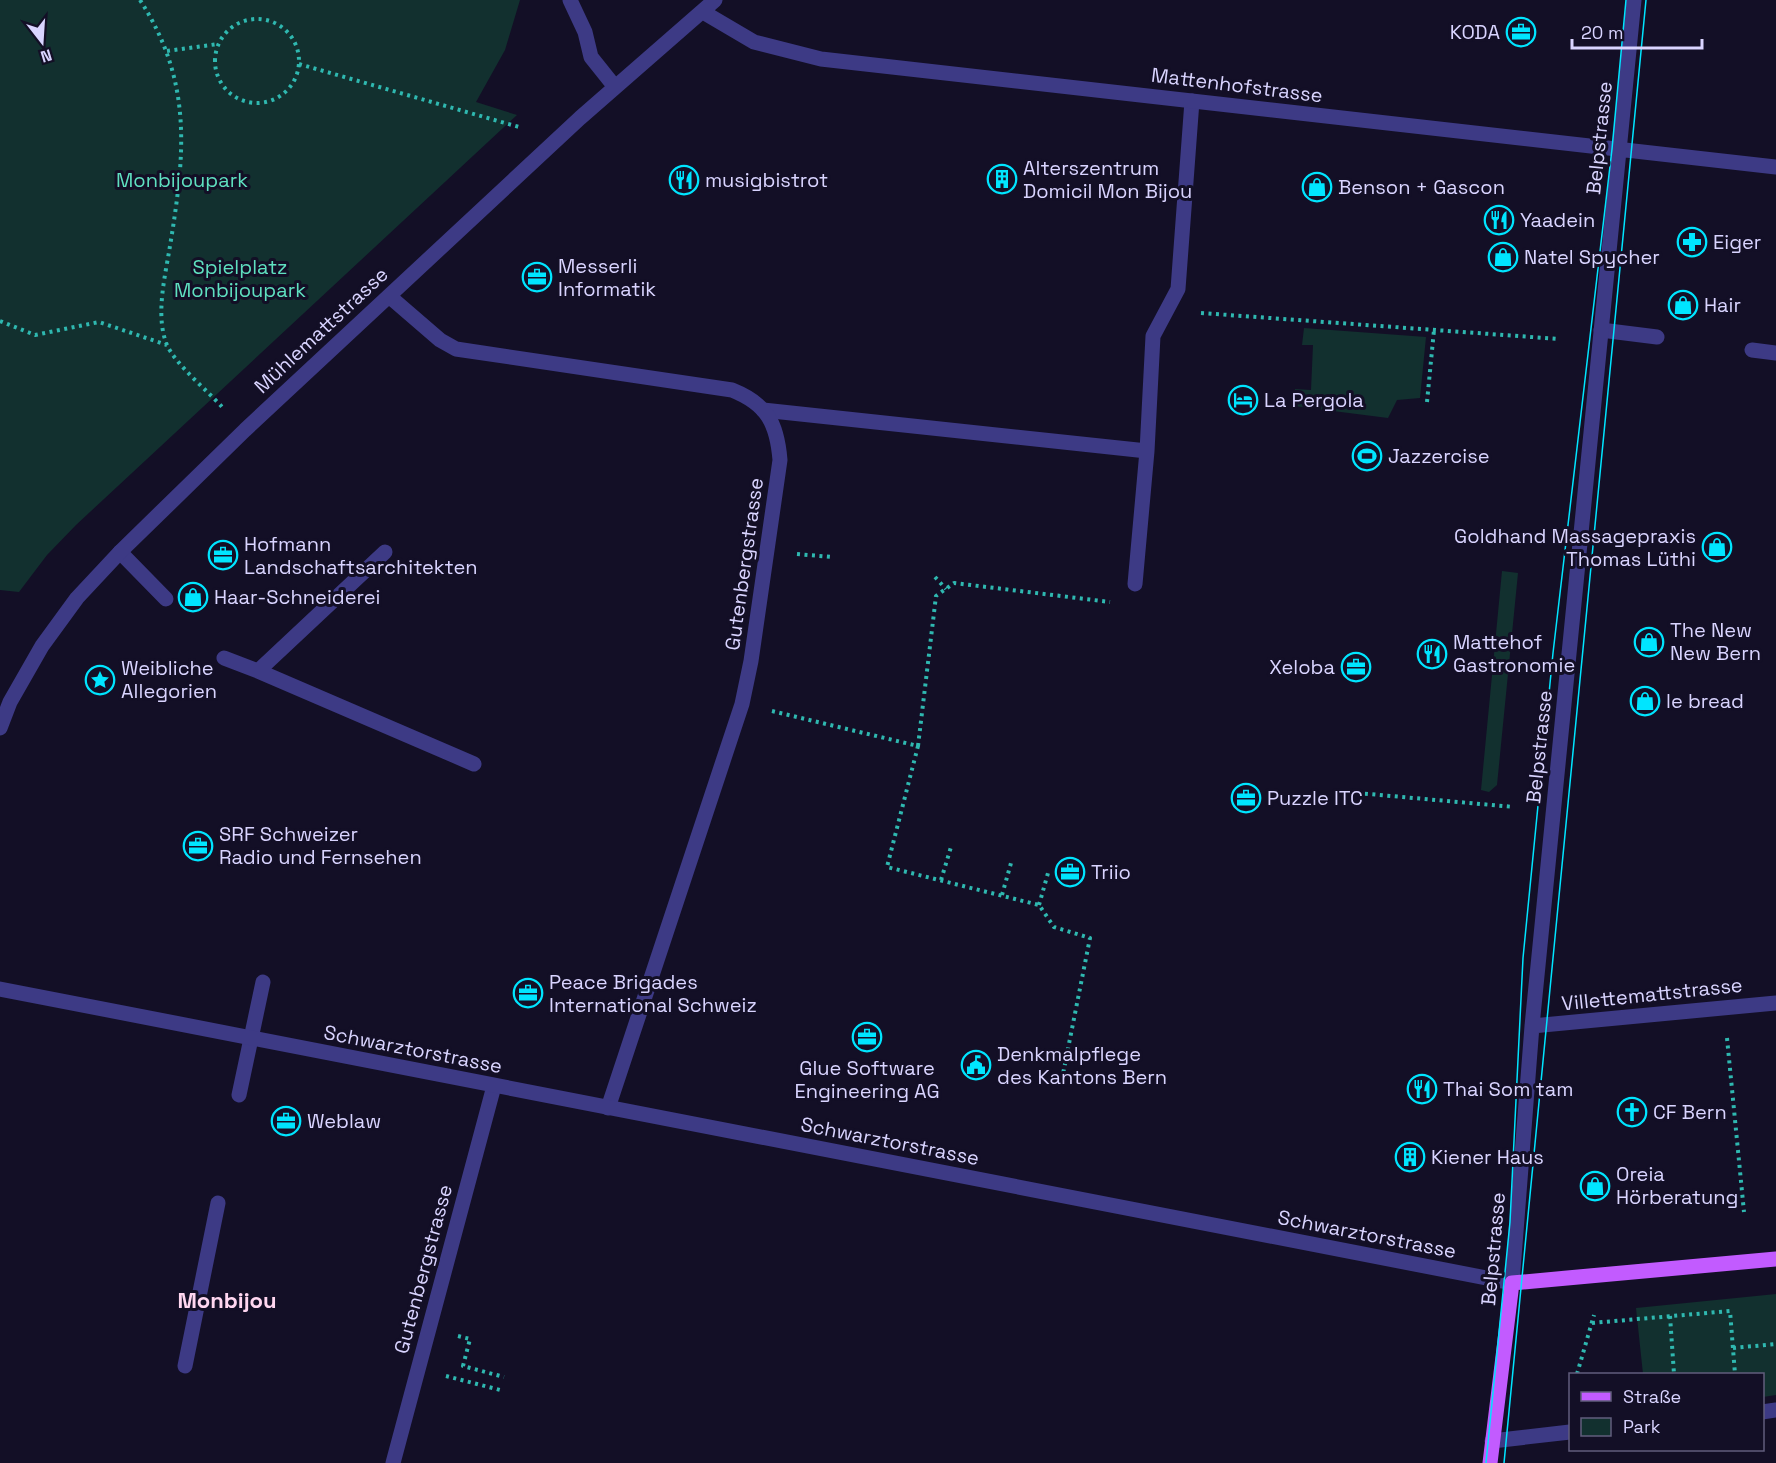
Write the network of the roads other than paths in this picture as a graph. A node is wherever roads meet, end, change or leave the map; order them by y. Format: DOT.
graph roads {
  1 [pos="570,0"];
  2 [pos="715,0"];
  3 [pos="1634,0"];
  4 [pos="703,12"];
  5 [pos="615,87"];
  6 [pos="1192,101"];
  7 [pos="1619,150"];
  8 [pos="1776,167"];
  9 [pos="389,296"];
  10 [pos="1601,330"];
  11 [pos="1657,337"];
  12 [pos="1752,350"];
  13 [pos="1776,353"];
  14 [pos="763,410"];
  15 [pos="1147,452"];
  16 [pos="120,552"];
  17 [pos="384,552"];
  18 [pos="1135,584"];
  19 [pos="166,599"];
  20 [pos="224,658"];
  21 [pos="258,671"];
  22 [pos="0,728"];
  23 [pos="474,764"];
  24 [pos="262,982"];
  25 [pos="0,989"];
  26 [pos="1776,1003"];
  27 [pos="1532,1026"];
  28 [pos="251,1039"];
  29 [pos="494,1086"];
  30 [pos="239,1095"];
  31 [pos="608,1108"];
  32 [pos="218,1203"];
  33 [pos="1776,1259"];
  34 [pos="1512,1283"];
  35 [pos="185,1366"];
  36 [pos="1569,1432"];
  37 [pos="1492,1441"];
  38 [pos="393,1463"];
  39 [pos="1490,1463"];
  1 -- 5 [label="street"];
  2 -- 4 [label="street, Mühlemattstrasse"];
  3 -- 7 [label="street, Belpstrasse"];
  4 -- 5 [label="street, Mühlemattstrasse"];
  4 -- 6 [label="street, Mattenhofstrasse"];
  5 -- 9 [label="street, Mühlemattstrasse"];
  6 -- 7 [label="street, Mattenhofstrasse"];
  6 -- 15 [label="street"];
  7 -- 8 [label="street, Mattenhofstrasse"];
  7 -- 10 [label="street, Belpstrasse"];
  9 -- 14 [label="street, Gutenbergstrasse"];
  9 -- 16 [label="street, Mühlemattstrasse"];
  10 -- 11 [label="street"];
  10 -- 27 [label="street, Belpstrasse"];
  12 -- 13 [label="street"];
  14 -- 15 [label="street"];
  14 -- 31 [label="street, Gutenbergstrasse"];
  15 -- 18 [label="street"];
  16 -- 19 [label="street"];
  16 -- 22 [label="street, Mühlemattstrasse"];
  17 -- 21 [label="street"];
  20 -- 21 [label="street"];
  21 -- 23 [label="street"];
  24 -- 28 [label="street"];
  25 -- 28 [label="street, Schwarztorstrasse"];
  26 -- 27 [label="street, Villettemattstrasse"];
  27 -- 34 [label="street, Belpstrasse"];
  28 -- 29 [label="street, Schwarztorstrasse"];
  28 -- 30 [label="street"];
  29 -- 31 [label="street, Schwarztorstrasse"];
  29 -- 38 [label="street, Gutenbergstrasse"];
  31 -- 34 [label="street, Schwarztorstrasse"];
  32 -- 35 [label="street"];
  33 -- 34 [label="main road, Schwarztorstrasse"];
  34 -- 37 [label="main road, Belpstrasse"];
  36 -- 37 [label="street"];
  37 -- 39 [label="main road, Belpstrasse"];
}
